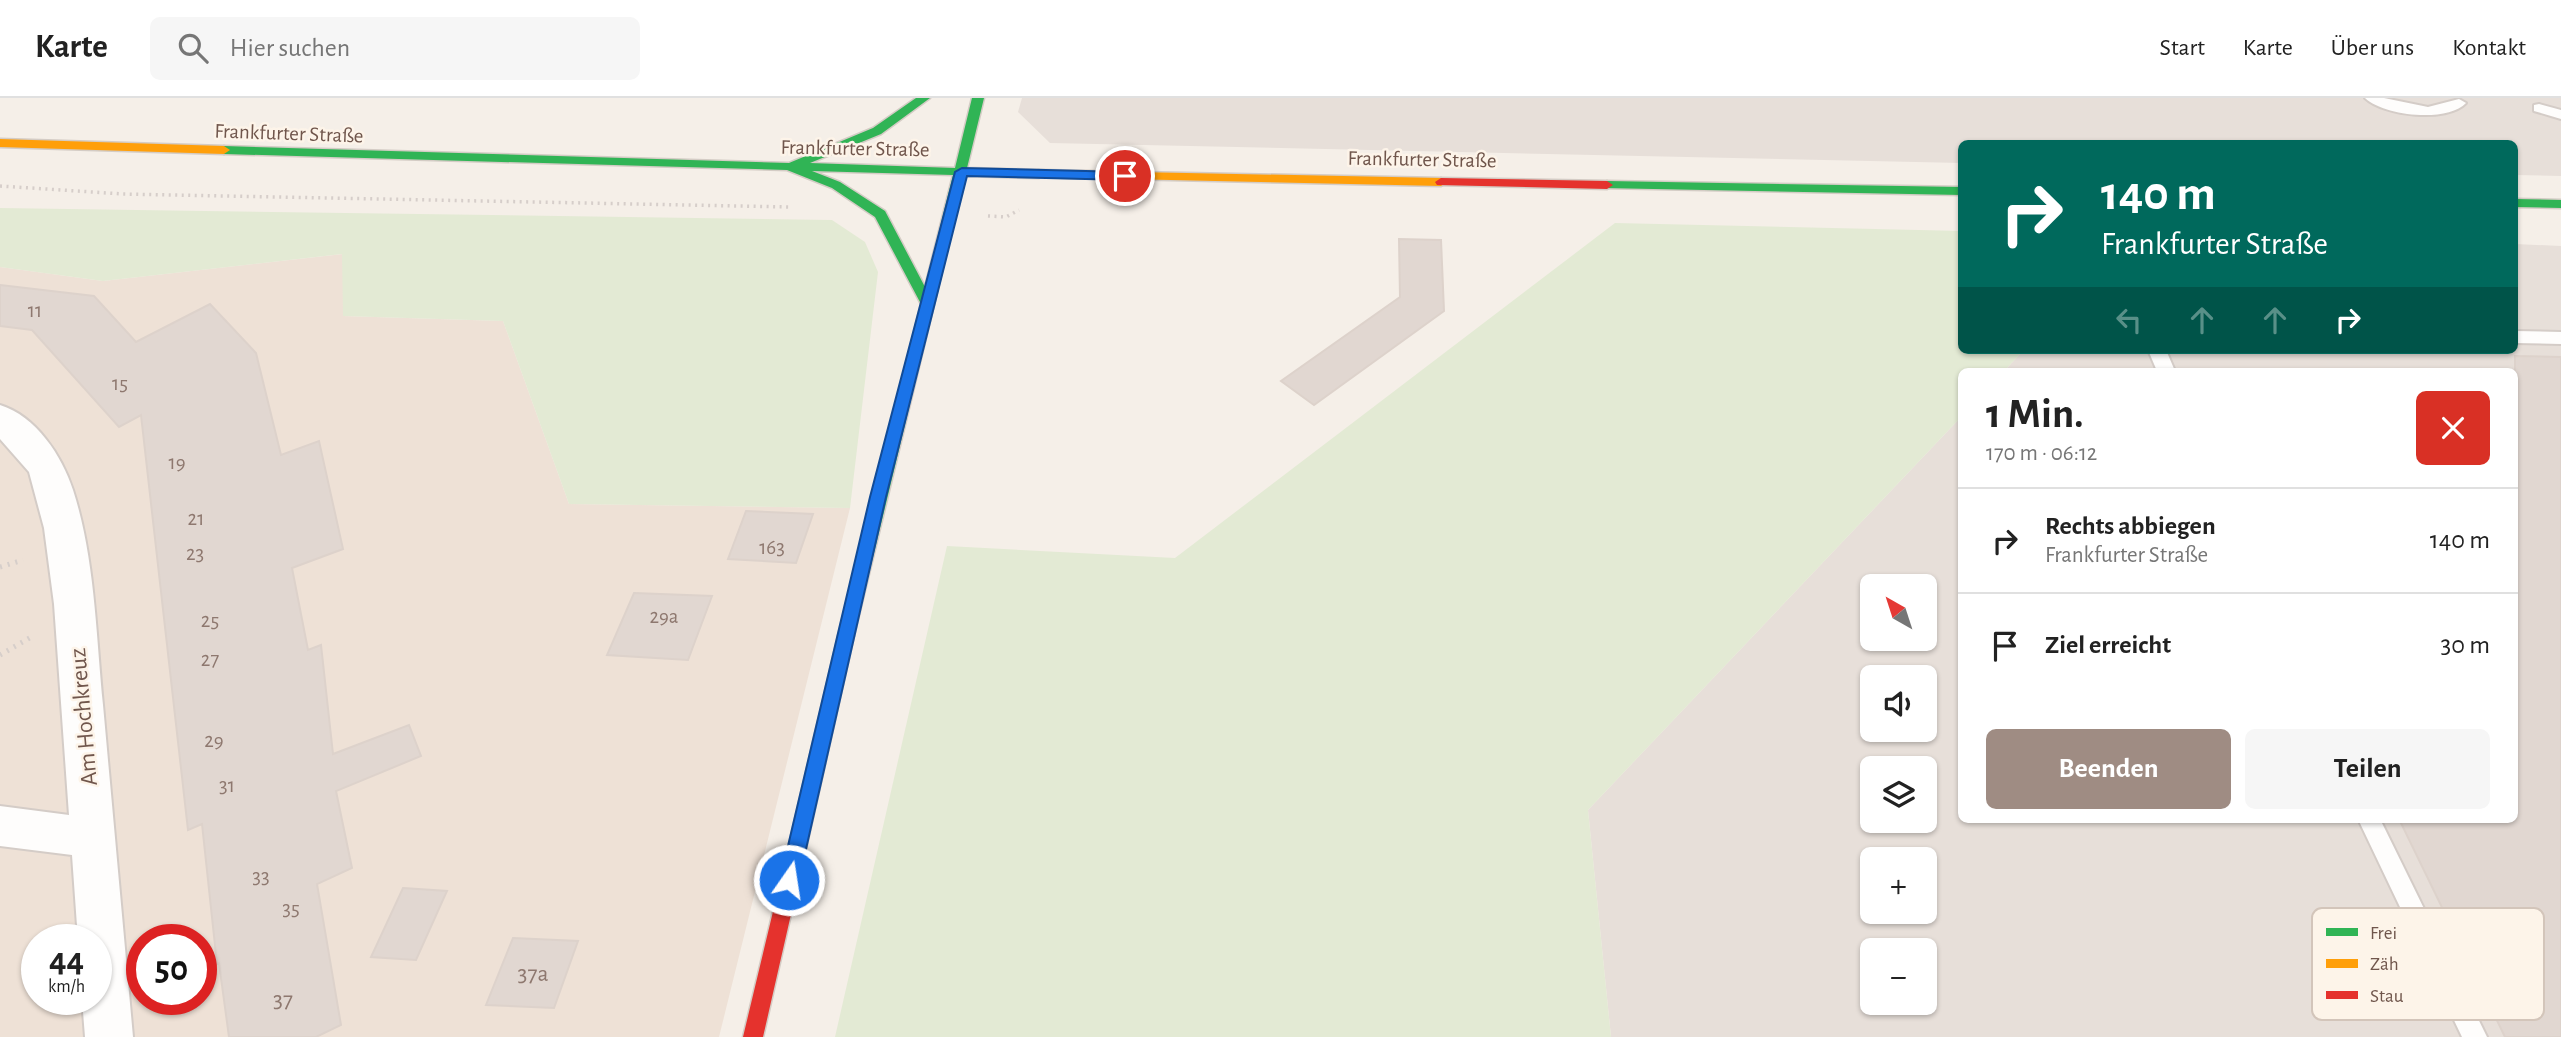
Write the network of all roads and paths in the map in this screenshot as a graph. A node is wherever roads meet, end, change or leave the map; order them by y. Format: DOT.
graph roads {
  1 [pos="925,98"];
  2 [pos="978,98"];
  3 [pos="2372,98"];
  4 [pos="2459,103"];
  5 [pos="2539,108"];
  6 [pos="2561,115"];
  7 [pos="0,143"];
  8 [pos="790,167"];
  9 [pos="962,172"];
  10 [pos="0,186"];
  11 [pos="1958,191"];
  12 [pos="2518,203"];
  13 [pos="2561,204"];
  14 [pos="799,207"];
  15 [pos="950,213"];
  16 [pos="1006,217"];
  17 [pos="927,303"];
  18 [pos="2518,337"];
  19 [pos="2561,338"];
  20 [pos="0,418"];
  21 [pos="2370,823"];
  22 [pos="0,826"];
  23 [pos="93,838"];
  24 [pos="2412,908"];
  25 [pos="2467,1020"];
  26 [pos="109,1037"];
  27 [pos="753,1037"];
  28 [pos="2475,1037"];
  1 -- 8 [label="main road"];
  2 -- 9 [label="main road"];
  3 -- 4 [label="lane"];
  5 -- 6 [label="lane"];
  7 -- 8 [label="main road, Frankfurter Straße"];
  8 -- 9 [label="main road, Frankfurter Straße"];
  8 -- 17 [label="main road"];
  9 -- 11 [label="main road, Frankfurter Straße"];
  9 -- 15 [label="main road"];
  10 -- 14 [label="path"];
  12 -- 13 [label="main road"];
  15 -- 16 [label="path"];
  15 -- 17 [label="main road"];
  17 -- 27 [label="main road"];
  18 -- 19 [label="lane"];
  20 -- 23 [label="street, Am Hochkreuz"];
  21 -- 24 [label="lane"];
  22 -- 23 [label="street"];
  23 -- 26 [label="street, Am Hochkreuz"];
  25 -- 28 [label="lane"];
}
